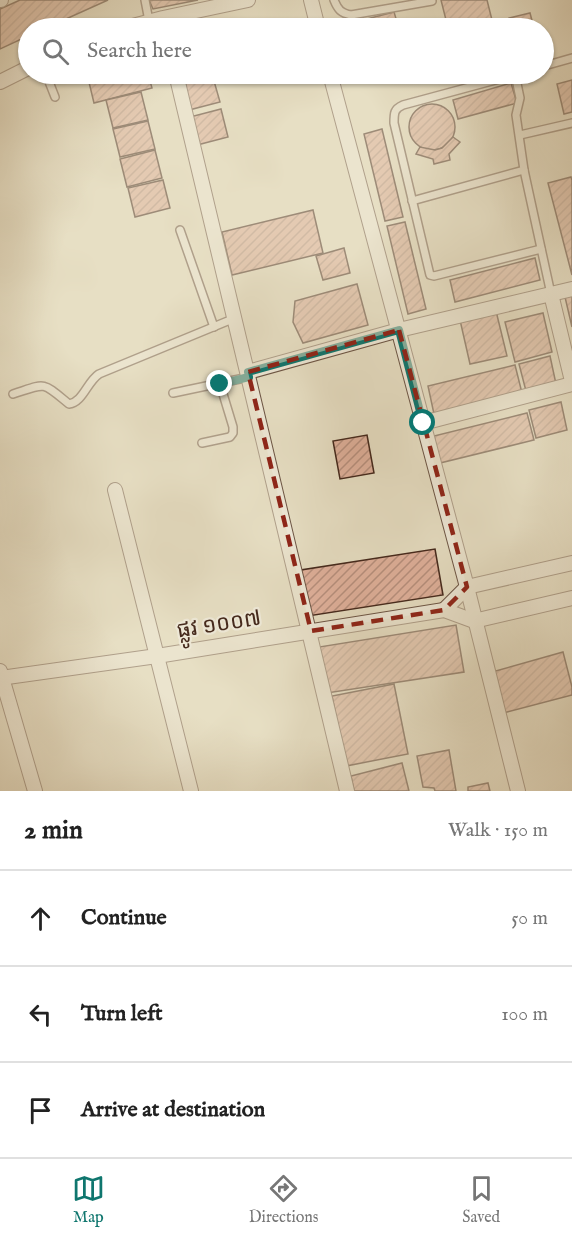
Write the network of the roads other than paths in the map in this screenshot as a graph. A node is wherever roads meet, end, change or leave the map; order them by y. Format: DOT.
graph roads {
  1 [pos="145,0"];
  2 [pos="248,0"];
  3 [pos="311,0"];
  4 [pos="334,0"];
  5 [pos="432,1"];
  6 [pos="156,18"];
  7 [pos="175,18"];
  8 [pos="316,18"];
  9 [pos="572,58"];
  10 [pos="554,63"];
  11 [pos="18,74"];
  12 [pos="0,82"];
  13 [pos="50,84"];
  14 [pos="178,84"];
  15 [pos="333,84"];
  16 [pos="481,84"];
  17 [pos="518,84"];
  18 [pos="55,97"];
  19 [pos="572,123"];
  20 [pos="520,135"];
  21 [pos="524,170"];
  22 [pos="412,201"];
  23 [pos="180,230"];
  24 [pos="541,249"];
  25 [pos="572,289"];
  26 [pos="551,294"];
  27 [pos="235,318"];
  28 [pos="214,327"];
  29 [pos="399,330"];
  30 [pos="248,375"];
  31 [pos="572,382"];
  32 [pos="220,384"];
  33 [pos="172,393"];
  34 [pos="13,394"];
  35 [pos="423,423"];
  36 [pos="202,443"];
  37 [pos="115,490"];
  38 [pos="572,563"];
  39 [pos="467,587"];
  40 [pos="572,598"];
  41 [pos="444,610"];
  42 [pos="474,621"];
  43 [pos="311,631"];
  44 [pos="157,656"];
  45 [pos="1,675"];
  46 [pos="35,791"];
  47 [pos="191,791"];
  48 [pos="347,791"];
  49 [pos="518,791"];
  1 -- 6 [label="lane"];
  2 -- 7 [label="street"];
  3 -- 8 [label="street"];
  4 -- 5 [label="lane"];
  9 -- 10 [label="lane"];
  11 -- 12 [label="street"];
  13 -- 18 [label="lane"];
  14 -- 27 [label="street"];
  15 -- 29 [label="street"];
  16 -- 22 [label="lane"];
  17 -- 20 [label="lane"];
  19 -- 20 [label="lane"];
  20 -- 21 [label="lane"];
  21 -- 22 [label="lane"];
  21 -- 24 [label="lane"];
  22 -- 24 [label="lane"];
  23 -- 28 [label="lane"];
  24 -- 26 [label="lane"];
  25 -- 26 [label="street"];
  26 -- 29 [label="street"];
  26 -- 31 [label="street"];
  27 -- 28 [label="lane"];
  27 -- 30 [label="street"];
  28 -- 34 [label="lane"];
  29 -- 30 [label="street"];
  29 -- 35 [label="street"];
  30 -- 32 [label="lane"];
  30 -- 43 [label="street"];
  31 -- 35 [label="street"];
  32 -- 33 [label="lane"];
  32 -- 36 [label="lane"];
  35 -- 39 [label="street"];
  37 -- 44 [label="street"];
  38 -- 39 [label="street"];
  39 -- 41 [label="street"];
  39 -- 42 [label="street"];
  40 -- 42 [label="street"];
  41 -- 42 [label="street, ផ្លូវ ១០០៧"];
  41 -- 43 [label="street, ផ្លូវ ១០០៧"];
  42 -- 49 [label="street"];
  43 -- 44 [label="street, ផ្លូវ ១០០៧"];
  43 -- 48 [label="street"];
  44 -- 45 [label="street, ផ្លូវ ១០០៧"];
  44 -- 47 [label="street"];
  45 -- 46 [label="street"];
}
